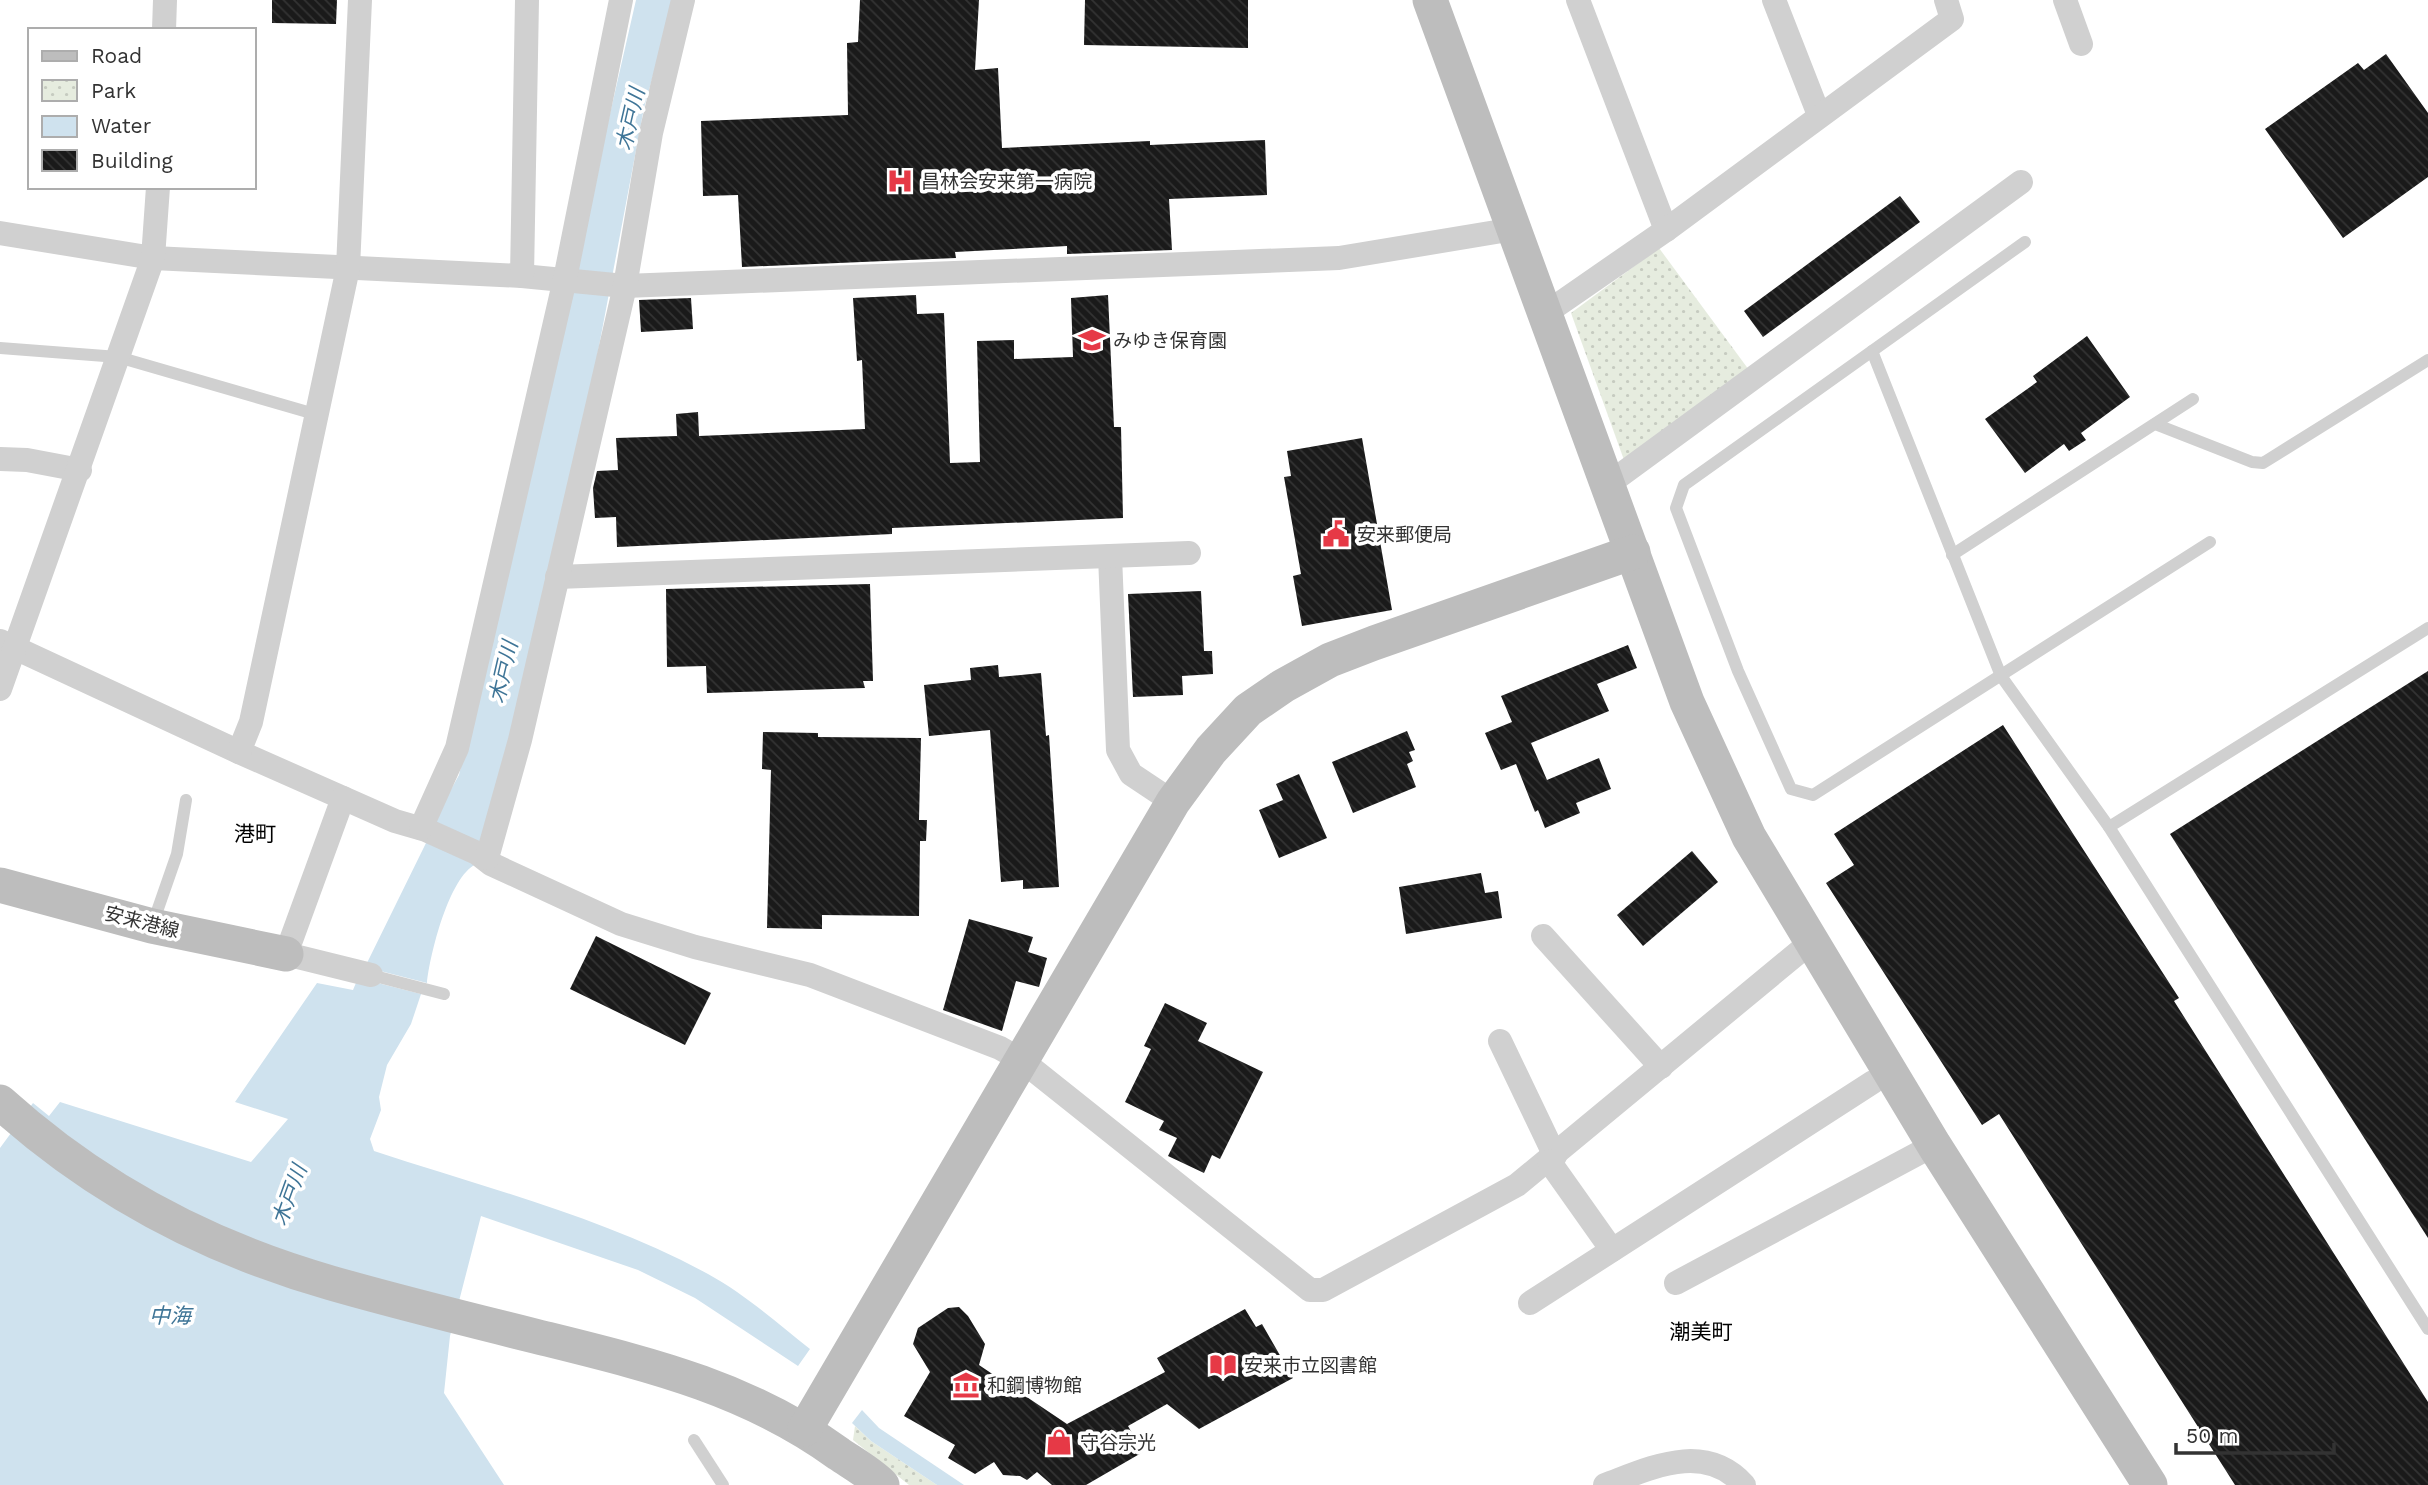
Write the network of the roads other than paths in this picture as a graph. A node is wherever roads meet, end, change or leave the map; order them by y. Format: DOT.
graph roads {
  1 [pos="165,0"];
  2 [pos="360,0"];
  3 [pos="527,0"];
  4 [pos="621,0"];
  5 [pos="683,0"];
  6 [pos="1430,0"];
  7 [pos="1578,0"];
  8 [pos="1774,0"];
  9 [pos="1946,0"];
  10 [pos="2065,0"];
  11 [pos="164,28"];
  12 [pos="2081,44"];
  13 [pos="1819,116"];
  14 [pos="2021,182"];
  15 [pos="158,189"];
  16 [pos="1514,229"];
  17 [pos="1666,230"];
  18 [pos="0,233"];
  19 [pos="2025,242"];
  20 [pos="153,258"];
  21 [pos="348,268"];
  22 [pos="522,276"];
  23 [pos="567,279"];
  24 [pos="621,286"];
  25 [pos="1546,313"];
  26 [pos="0,348"];
  27 [pos="1872,351"];
  28 [pos="118,357"];
  29 [pos="2428,360"];
  30 [pos="2193,400"];
  31 [pos="318,415"];
  32 [pos="2155,424"];
  33 [pos="0,458"];
  34 [pos="80,470"];
  35 [pos="1608,485"];
  36 [pos="2210,542"];
  37 [pos="1633,552"];
  38 [pos="1189,553"];
  39 [pos="1952,555"];
  40 [pos="1110,556"];
  41 [pos="557,577"];
  42 [pos="2428,628"];
  43 [pos="7,644"];
  44 [pos="2001,676"];
  45 [pos="0,687"];
  46 [pos="239,752"];
  47 [pos="343,798"];
  48 [pos="186,800"];
  49 [pos="1173,802"];
  50 [pos="2109,827"];
  51 [pos="424,829"];
  52 [pos="482,855"];
  53 [pos="0,885"];
  54 [pos="152,926"];
  55 [pos="1543,936"];
  56 [pos="1811,942"];
  57 [pos="286,954"];
  58 [pos="371,975"];
  59 [pos="439,993"];
  60 [pos="1500,1041"];
  61 [pos="1021,1060"];
  62 [pos="1661,1067"];
  63 [pos="1873,1082"];
  64 [pos="0,1101"];
  65 [pos="1934,1145"];
  66 [pos="1552,1158"];
  67 [pos="1612,1250"];
  68 [pos="1676,1283"];
  69 [pos="1530,1303"];
  70 [pos="2428,1329"];
  71 [pos="806,1429"];
  72 [pos="694,1440"];
  73 [pos="723,1485"];
  74 [pos="882,1485"];
  75 [pos="1605,1485"];
  76 [pos="1744,1485"];
  77 [pos="2150,1485"];
  1 -- 11 [label="street"];
  2 -- 21 [label="street"];
  3 -- 22 [label="street"];
  4 -- 23 [label="street"];
  5 -- 24 [label="street"];
  6 -- 16 [label="street"];
  7 -- 17 [label="street"];
  8 -- 13 [label="street"];
  9 -- 13 [label="street"];
  10 -- 12 [label="street"];
  13 -- 17 [label="street"];
  14 -- 35 [label="street"];
  15 -- 20 [label="street"];
  16 -- 24 [label="street"];
  16 -- 25 [label="street"];
  17 -- 25 [label="street"];
  18 -- 20 [label="street"];
  19 -- 27 [label="lane"];
  20 -- 21 [label="street"];
  20 -- 28 [label="street"];
  21 -- 22 [label="street"];
  21 -- 31 [label="street"];
  22 -- 23 [label="street"];
  23 -- 24 [label="street"];
  23 -- 51 [label="street"];
  24 -- 41 [label="street"];
  25 -- 35 [label="street"];
  26 -- 28 [label="lane"];
  27 -- 39 [label="lane"];
  27 -- 44 [label="lane"];
  28 -- 31 [label="lane"];
  28 -- 34 [label="street"];
  29 -- 32 [label="lane"];
  30 -- 32 [label="lane"];
  31 -- 46 [label="street"];
  32 -- 39 [label="lane"];
  33 -- 34 [label="street"];
  34 -- 43 [label="street"];
  35 -- 37 [label="street"];
  36 -- 44 [label="lane"];
  37 -- 49 [label="street"];
  37 -- 56 [label="street"];
  38 -- 40 [label="street"];
  39 -- 44 [label="lane"];
  40 -- 41 [label="street"];
  40 -- 49 [label="street"];
  41 -- 52 [label="street"];
  42 -- 50 [label="lane"];
  43 -- 45 [label="street"];
  43 -- 46 [label="street"];
  44 -- 50 [label="lane"];
  46 -- 47 [label="street"];
  47 -- 51 [label="street"];
  47 -- 57 [label="street"];
  48 -- 54 [label="lane"];
  49 -- 61 [label="street"];
  50 -- 70 [label="lane"];
  51 -- 52 [label="street"];
  52 -- 61 [label="street"];
  53 -- 54 [label="street, 安来港線"];
  54 -- 57 [label="street, 安来港線"];
  55 -- 62 [label="street"];
  56 -- 62 [label="street"];
  56 -- 65 [label="street"];
  57 -- 58 [label="street"];
  58 -- 59 [label="lane"];
  60 -- 66 [label="street"];
  61 -- 66 [label="street"];
  61 -- 71 [label="street"];
  62 -- 66 [label="street"];
  63 -- 67 [label="street"];
  64 -- 71 [label="street"];
  65 -- 68 [label="street"];
  65 -- 77 [label="street"];
  66 -- 67 [label="street"];
  67 -- 69 [label="street"];
  71 -- 74 [label="street"];
  72 -- 73 [label="lane"];
  75 -- 76 [label="street"];
}
